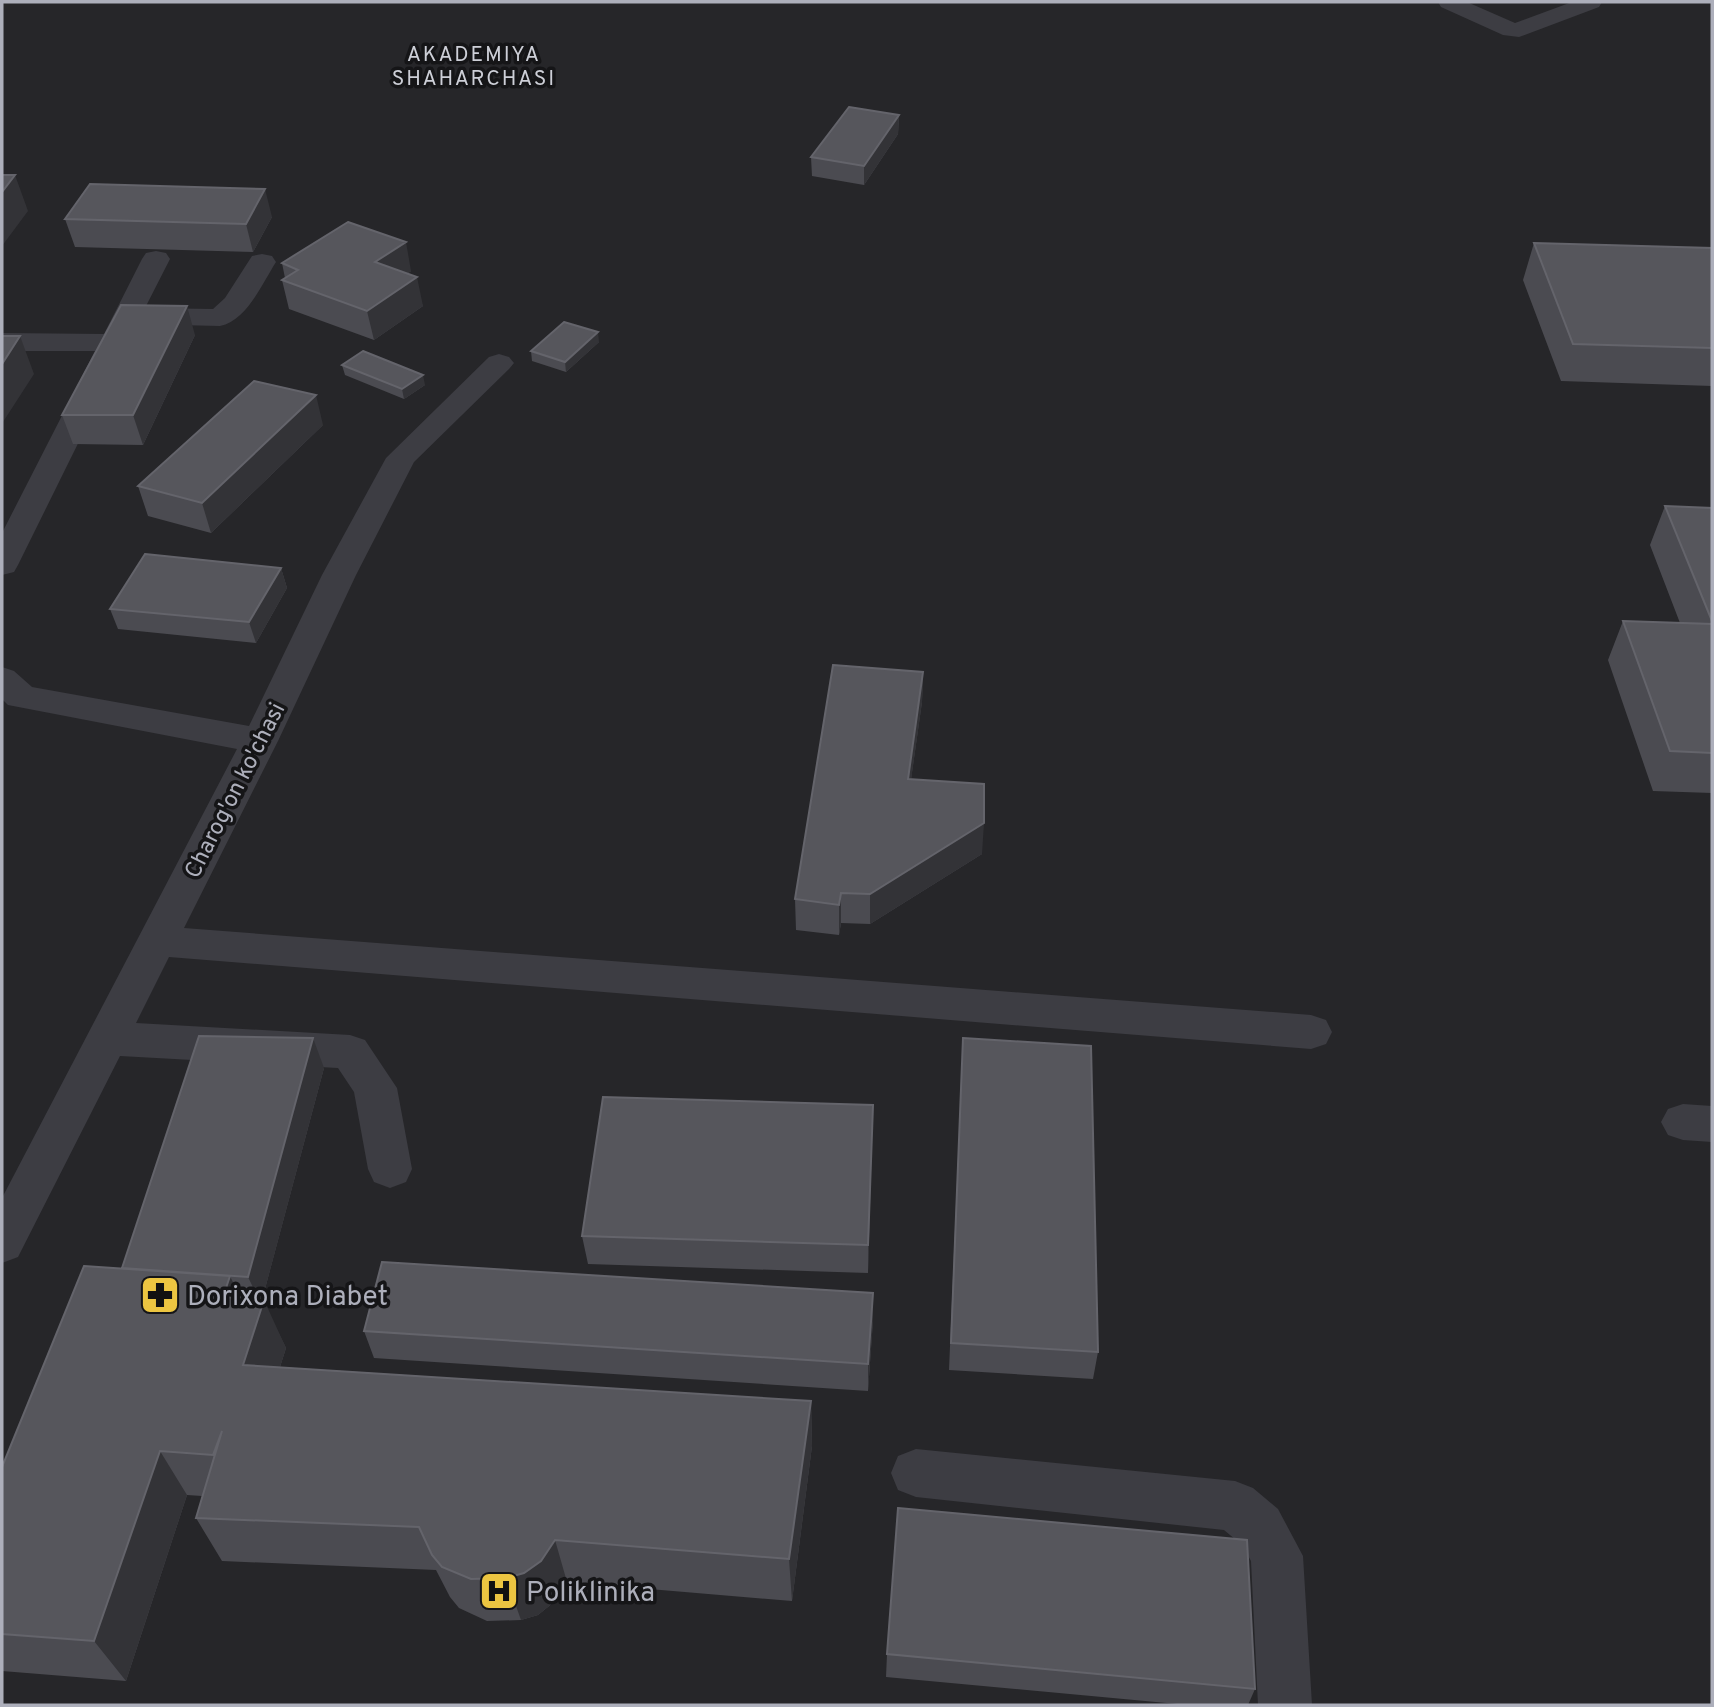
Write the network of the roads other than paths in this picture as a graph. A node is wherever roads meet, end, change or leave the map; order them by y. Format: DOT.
graph roads {
  1 [pos="1449,2"];
  2 [pos="1591,2"];
  3 [pos="156,259"];
  4 [pos="262,262"];
  5 [pos="128,316"];
  6 [pos="2,342"];
  7 [pos="115,343"];
  8 [pos="499,363"];
  9 [pos="2,565"];
  10 [pos="2,679"];
  11 [pos="260,741"];
  12 [pos="157,941"];
  13 [pos="1311,1032"];
  14 [pos="106,1038"];
  15 [pos="390,1169"];
  16 [pos="2,1244"];
  17 [pos="916,1473"];
  18 [pos="1285,1705"];
  1 -- 2 [label="street"];
  3 -- 5 [label="street"];
  4 -- 5 [label="street"];
  5 -- 7 [label="street"];
  6 -- 7 [label="street"];
  7 -- 9 [label="street"];
  8 -- 11 [label="street, Charog'on ko'chasi"];
  10 -- 11 [label="street"];
  11 -- 12 [label="street, Charog'on ko'chasi"];
  12 -- 13 [label="street"];
  12 -- 14 [label="street, Charog'on ko'chasi"];
  14 -- 15 [label="street"];
  14 -- 16 [label="street, Charog'on ko'chasi"];
  17 -- 18 [label="street"];
}
